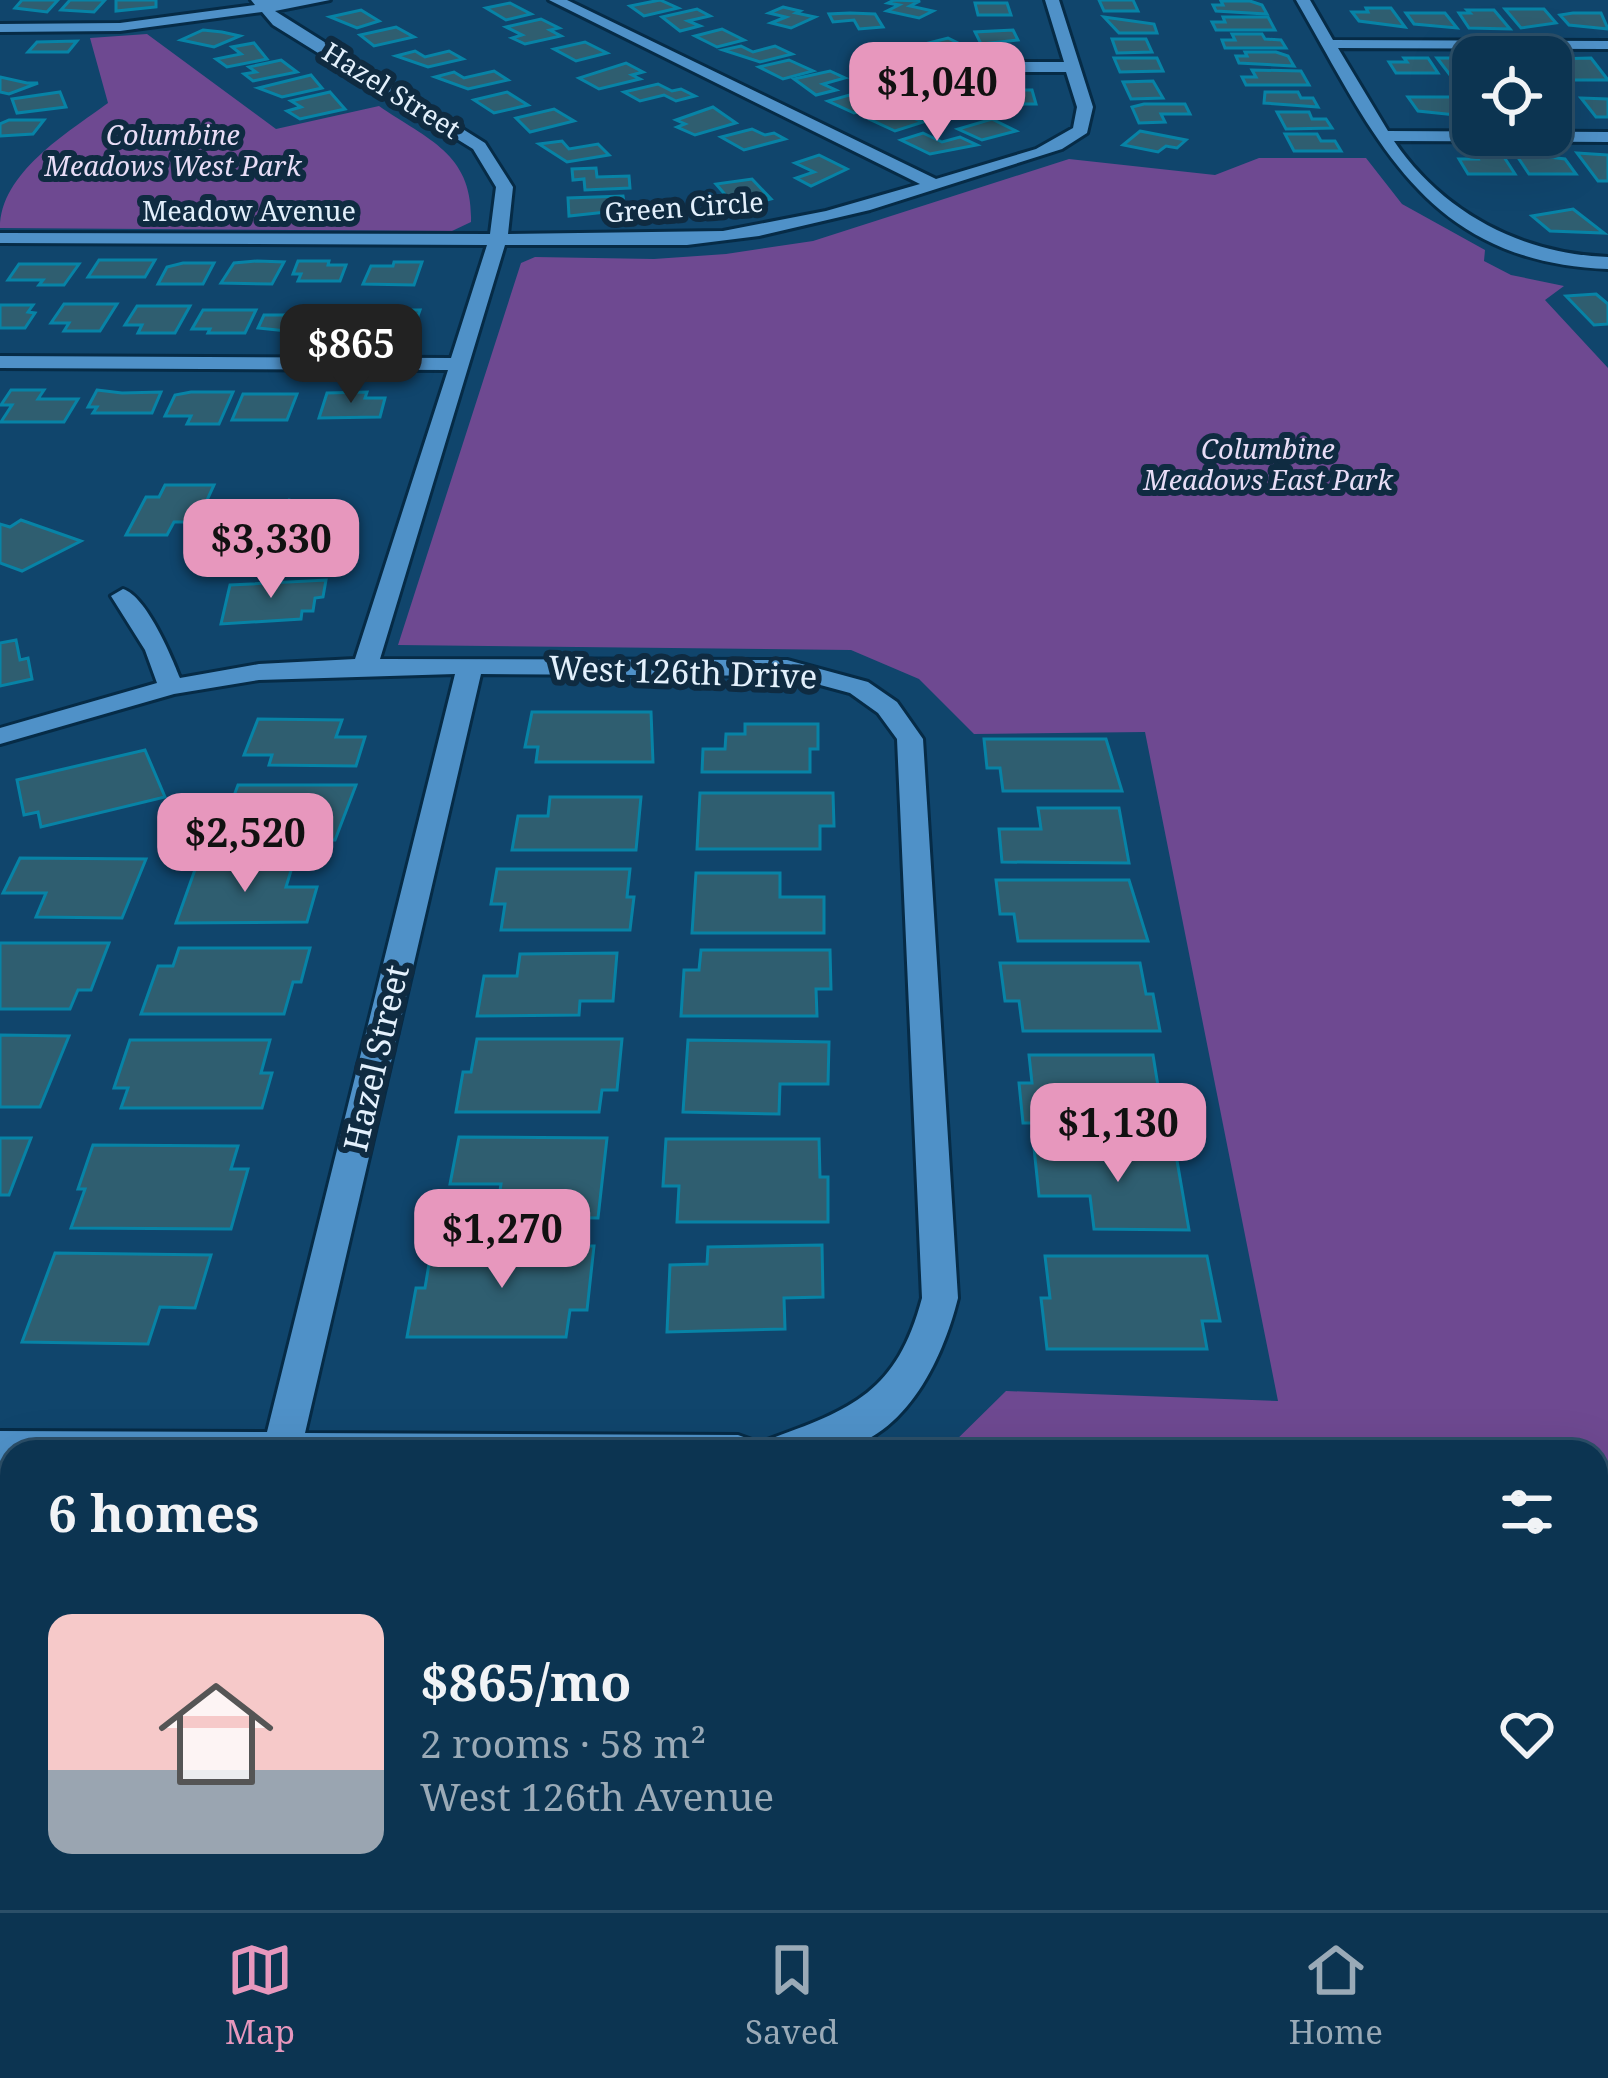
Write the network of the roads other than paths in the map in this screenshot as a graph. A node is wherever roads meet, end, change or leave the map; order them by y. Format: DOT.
graph roads {
  1 [pos="322,0"];
  2 [pos="556,0"];
  3 [pos="1052,0"];
  4 [pos="1304,0"];
  5 [pos="262,4"];
  6 [pos="0,28"];
  7 [pos="1329,44"];
  8 [pos="1608,45"];
  9 [pos="1006,67"];
  10 [pos="1076,67"];
  11 [pos="1385,136"];
  12 [pos="1608,137"];
  13 [pos="935,185"];
  14 [pos="0,238"];
  15 [pos="497,240"];
  16 [pos="1608,263"];
  17 [pos="0,362"];
  18 [pos="460,364"];
  19 [pos="123,596"];
  20 [pos="365,666"];
  21 [pos="470,666"];
  22 [pos="171,687"];
  23 [pos="0,736"];
  24 [pos="284,1440"];
  25 [pos="824,1440"];
  1 -- 5 [label="street"];
  2 -- 13 [label="street"];
  3 -- 10 [label="street, Green Circle"];
  4 -- 7 [label="street"];
  5 -- 6 [label="street"];
  5 -- 15 [label="street, Hazel Street"];
  7 -- 8 [label="street"];
  7 -- 11 [label="street"];
  9 -- 10 [label="street"];
  10 -- 13 [label="street, Green Circle"];
  11 -- 12 [label="street"];
  11 -- 16 [label="street"];
  13 -- 15 [label="street, Green Circle"];
  14 -- 15 [label="street, Meadow Avenue"];
  15 -- 18 [label="street, Hazel Street"];
  17 -- 18 [label="street"];
  18 -- 20 [label="street, Hazel Street"];
  19 -- 22 [label="street"];
  20 -- 21 [label="street, West 126th Drive"];
  20 -- 22 [label="street, West 126th Drive"];
  21 -- 24 [label="street, Hazel Street"];
  21 -- 25 [label="street, West 126th Drive"];
  22 -- 23 [label="street, West 126th Drive"];
}
